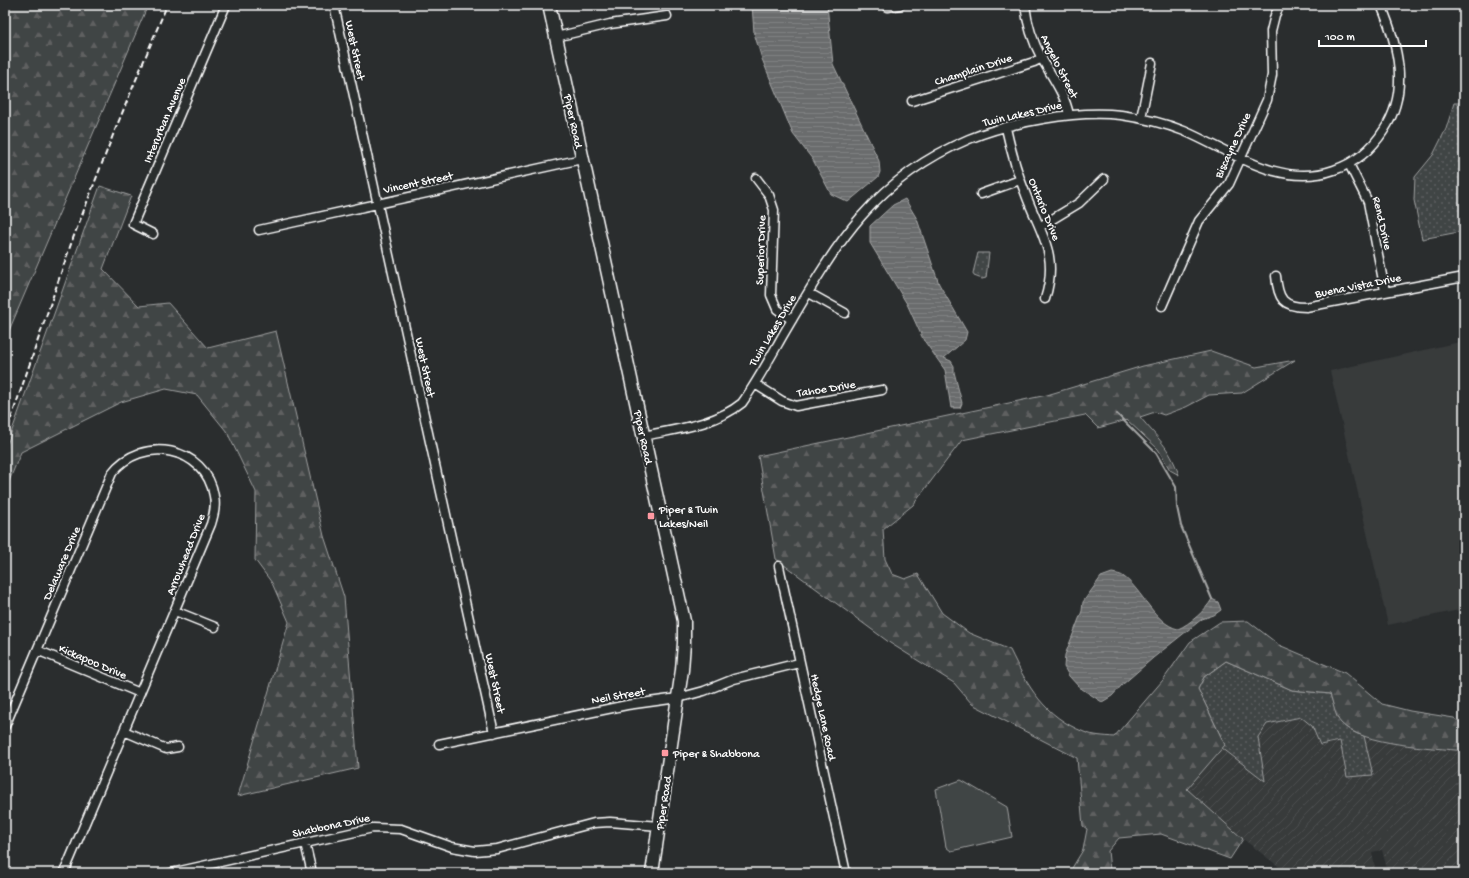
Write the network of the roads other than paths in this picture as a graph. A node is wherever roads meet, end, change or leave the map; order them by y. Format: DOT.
graph roads {
  1 [pos="226,5"];
  2 [pos="334,5"];
  3 [pos="549,5"];
  4 [pos="900,5"];
  5 [pos="1025,5"];
  6 [pos="1280,5"];
  7 [pos="1381,5"];
  8 [pos="888,7"];
  9 [pos="667,16"];
  10 [pos="556,37"];
  11 [pos="1042,58"];
  12 [pos="1152,63"];
  13 [pos="912,101"];
  14 [pos="1069,115"];
  15 [pos="1141,118"];
  16 [pos="1006,128"];
  17 [pos="1241,157"];
  18 [pos="582,159"];
  19 [pos="1349,164"];
  20 [pos="756,178"];
  21 [pos="1104,179"];
  22 [pos="1020,180"];
  23 [pos="981,194"];
  24 [pos="378,203"];
  25 [pos="1041,226"];
  26 [pos="259,230"];
  27 [pos="153,234"];
  28 [pos="1276,276"];
  29 [pos="1464,277"];
  30 [pos="1385,291"];
  31 [pos="809,293"];
  32 [pos="1044,299"];
  33 [pos="1162,306"];
  34 [pos="845,313"];
  35 [pos="792,320"];
  36 [pos="755,384"];
  37 [pos="882,390"];
  38 [pos="644,436"];
  39 [pos="174,452"];
  40 [pos="779,566"];
  41 [pos="175,611"];
  42 [pos="215,628"];
  43 [pos="37,650"];
  44 [pos="799,663"];
  45 [pos="140,694"];
  46 [pos="678,698"];
  47 [pos="5,726"];
  48 [pos="124,731"];
  49 [pos="494,733"];
  50 [pos="439,744"];
  51 [pos="178,747"];
  52 [pos="659,826"];
  53 [pos="305,843"];
  54 [pos="65,873"];
  55 [pos="171,873"];
  56 [pos="312,873"];
  57 [pos="652,873"];
  58 [pos="846,873"];
  1 -- 27 [label="street, Interurban Avenue"];
  2 -- 24 [label="street, West Street"];
  3 -- 10 [label="street, Piper Road"];
  4 -- 8 [label="street"];
  5 -- 11 [label="street, Angelo Street"];
  6 -- 17 [label="street, Biscayne Drive"];
  7 -- 19 [label="street, Twin Lakes Drive"];
  9 -- 10 [label="street"];
  10 -- 18 [label="street, Piper Road"];
  11 -- 13 [label="street, Champlain Drive"];
  11 -- 14 [label="street, Angelo Street"];
  12 -- 15 [label="street"];
  14 -- 15 [label="street, Twin Lakes Drive"];
  14 -- 16 [label="street, Twin Lakes Drive"];
  15 -- 17 [label="street, Twin Lakes Drive"];
  16 -- 22 [label="street, Ontario Drive"];
  16 -- 31 [label="street, Twin Lakes Drive"];
  17 -- 19 [label="street, Twin Lakes Drive"];
  17 -- 33 [label="street, Biscayne Drive"];
  18 -- 24 [label="street, Vincent Street"];
  18 -- 38 [label="street, Piper Road"];
  19 -- 30 [label="street, Rend Drive"];
  20 -- 35 [label="street, Superior Drive"];
  21 -- 25 [label="street"];
  22 -- 23 [label="street"];
  22 -- 25 [label="street, Ontario Drive"];
  24 -- 26 [label="street, Vincent Street"];
  24 -- 49 [label="street, West Street"];
  25 -- 32 [label="street, Ontario Drive"];
  28 -- 30 [label="street, Buena Vista Drive"];
  29 -- 30 [label="street, Buena Vista Drive"];
  31 -- 34 [label="street"];
  31 -- 35 [label="street, Twin Lakes Drive"];
  35 -- 36 [label="street, Twin Lakes Drive"];
  36 -- 37 [label="street, Tahoe Drive"];
  36 -- 38 [label="street, Twin Lakes Drive"];
  38 -- 46 [label="street, Piper Road"];
  39 -- 41 [label="street, Arrowhead Drive"];
  39 -- 43 [label="street, Delaware Drive"];
  40 -- 44 [label="street, Hedge Lane Road"];
  41 -- 42 [label="street, Arrowhead Drive"];
  41 -- 45 [label="street, Arrowhead Drive"];
  43 -- 45 [label="street, Kickapoo Drive"];
  43 -- 47 [label="street, Delaware Drive"];
  44 -- 46 [label="street, Neil Street"];
  44 -- 58 [label="street, Hedge Lane Road"];
  45 -- 48 [label="street, Arrowhead Drive"];
  46 -- 49 [label="street, Neil Street"];
  46 -- 52 [label="street, Piper Road"];
  48 -- 51 [label="street"];
  48 -- 54 [label="street, Arrowhead Drive"];
  49 -- 50 [label="street, Neil Street"];
  52 -- 53 [label="street, Shabbona Drive"];
  52 -- 57 [label="street, Piper Road"];
  53 -- 55 [label="street, Shabbona Drive"];
  53 -- 56 [label="street"];
}
